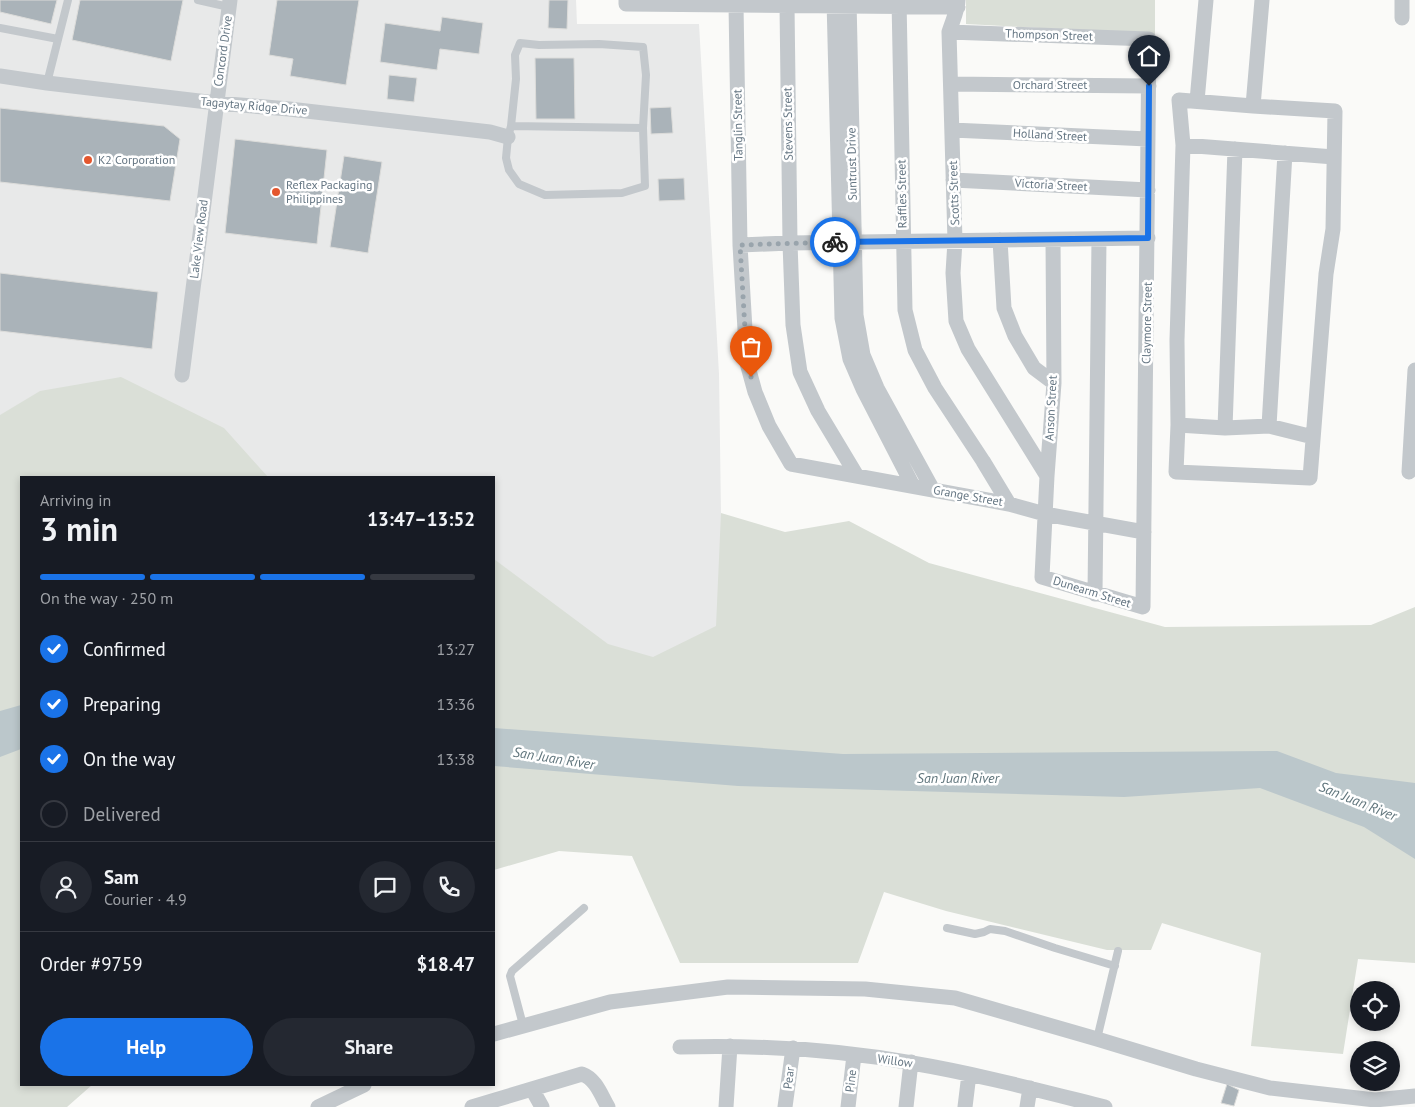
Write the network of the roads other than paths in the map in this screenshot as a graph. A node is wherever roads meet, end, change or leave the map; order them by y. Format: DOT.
graph roads {
  1 [pos="68,0"];
  2 [pos="198,0"];
  3 [pos="1206,0"];
  4 [pos="1262,0"];
  5 [pos="1402,0"];
  6 [pos="626,2"];
  7 [pos="676,2"];
  8 [pos="229,3"];
  9 [pos="728,3"];
  10 [pos="841,3"];
  11 [pos="899,3"];
  12 [pos="958,3"];
  13 [pos="778,4"];
  14 [pos="1402,18"];
  15 [pos="0,28"];
  16 [pos="949,32"];
  17 [pos="58,39"];
  18 [pos="1149,39"];
  19 [pos="0,76"];
  20 [pos="47,83"];
  21 [pos="951,84"];
  22 [pos="1149,86"];
  23 [pos="1197,101"];
  24 [pos="216,103"];
  25 [pos="1253,106"];
  26 [pos="643,128"];
  27 [pos="952,130"];
  28 [pos="509,132"];
  29 [pos="1148,139"];
  30 [pos="1184,145"];
  31 [pos="1235,149"];
  32 [pos="1285,154"];
  33 [pos="1334,157"];
  34 [pos="953,180"];
  35 [pos="1148,190"];
  36 [pos="1148,238"];
  37 [pos="1099,239"];
  38 [pos="1000,240"];
  39 [pos="1053,240"];
  40 [pos="955,241"];
  41 [pos="847,242"];
  42 [pos="903,242"];
  43 [pos="790,243"];
  44 [pos="740,245"];
  45 [pos="1415,370"];
  46 [pos="182,375"];
  47 [pos="1054,383"];
  48 [pos="1178,425"];
  49 [pos="1269,426"];
  50 [pos="1225,428"];
  51 [pos="1313,437"];
  52 [pos="791,464"];
  53 [pos="1409,472"];
  54 [pos="857,476"];
  55 [pos="1047,476"];
  56 [pos="912,486"];
  57 [pos="933,490"];
  58 [pos="1008,504"];
  59 [pos="1045,514"];
  60 [pos="1096,524"];
  61 [pos="1144,532"];
  62 [pos="1042,576"];
  63 [pos="1095,594"];
  64 [pos="1142,607"];
  65 [pos="584,908"];
  66 [pos="947,928"];
  67 [pos="1118,951"];
  68 [pos="1115,966"];
  69 [pos="523,1025"];
  70 [pos="495,1034"];
  71 [pos="1097,1039"];
  72 [pos="680,1046"];
  73 [pos="730,1046"];
  74 [pos="793,1048"];
  75 [pos="854,1055"];
  76 [pos="911,1062"];
  77 [pos="969,1074"];
  78 [pos="362,1086"];
  79 [pos="1030,1088"];
  80 [pos="532,1089"];
  81 [pos="1415,1096"];
  82 [pos="1083,1104"];
  83 [pos="318,1107"];
  84 [pos="473,1107"];
  85 [pos="542,1107"];
  86 [pos="608,1107"];
  87 [pos="726,1107"];
  88 [pos="785,1107"];
  89 [pos="848,1107"];
  90 [pos="906,1107"];
  91 [pos="965,1107"];
  92 [pos="1027,1107"];
  93 [pos="1105,1107"];
  1 -- 17 [label="lane"];
  2 -- 8 [label="lane"];
  3 -- 23 [label="street"];
  4 -- 25 [label="street"];
  5 -- 14 [label="street"];
  6 -- 7 [label="street"];
  7 -- 9 [label="street"];
  8 -- 24 [label="street, Concord Drive"];
  9 -- 13 [label="street"];
  9 -- 44 [label="street, Tanglin Street"];
  10 -- 11 [label="street"];
  10 -- 13 [label="street"];
  10 -- 41 [label="street, Suntrust Drive"];
  11 -- 12 [label="street"];
  11 -- 42 [label="street, Raffles Street"];
  12 -- 16 [label="street, Scotts Street"];
  13 -- 43 [label="street, Stevens Street"];
  15 -- 17 [label="lane"];
  16 -- 18 [label="street, Thompson Street"];
  16 -- 21 [label="street, Scotts Street"];
  17 -- 20 [label="lane"];
  18 -- 22 [label="street, Claymore Street"];
  19 -- 20 [label="street, Tagaytay Ridge Drive"];
  20 -- 24 [label="street, Tagaytay Ridge Drive"];
  21 -- 22 [label="street, Orchard Street"];
  21 -- 27 [label="street, Scotts Street"];
  22 -- 29 [label="street, Claymore Street"];
  23 -- 25 [label="street"];
  23 -- 30 [label="street"];
  24 -- 28 [label="street, Tagaytay Ridge Drive"];
  24 -- 46 [label="street, Lake View Road"];
  25 -- 33 [label="street"];
  26 -- 28 [label="lane"];
  26 -- 28 [label="lane"];
  26 -- 28 [label="lane"];
  27 -- 29 [label="street, Holland Street"];
  27 -- 34 [label="street, Scotts Street"];
  29 -- 35 [label="street, Claymore Street"];
  30 -- 31 [label="street"];
  30 -- 48 [label="street"];
  31 -- 32 [label="street"];
  31 -- 50 [label="street"];
  32 -- 33 [label="street"];
  32 -- 49 [label="street"];
  33 -- 51 [label="street"];
  34 -- 35 [label="street, Victoria Street"];
  34 -- 40 [label="street, Scotts Street"];
  35 -- 36 [label="street, Claymore Street"];
  36 -- 37 [label="street"];
  36 -- 61 [label="street, Claymore Street"];
  37 -- 39 [label="street"];
  37 -- 60 [label="street"];
  38 -- 39 [label="street"];
  38 -- 40 [label="street"];
  38 -- 47 [label="street"];
  39 -- 47 [label="street, Anson Street"];
  40 -- 42 [label="street"];
  40 -- 55 [label="street, Scotts Street"];
  41 -- 42 [label="street"];
  41 -- 43 [label="street"];
  41 -- 56 [label="street, Suntrust Drive"];
  41 -- 57 [label="street, Suntrust Drive"];
  42 -- 58 [label="street, Raffles Street"];
  43 -- 44 [label="street"];
  43 -- 54 [label="street, Stevens Street"];
  44 -- 52 [label="street, Tanglin Street"];
  45 -- 53 [label="street"];
  47 -- 55 [label="street, Anson Street"];
  48 -- 50 [label="street"];
  48 -- 51 [label="street"];
  49 -- 50 [label="street"];
  49 -- 51 [label="street"];
  52 -- 54 [label="street, Grange Street"];
  54 -- 56 [label="street, Grange Street"];
  55 -- 59 [label="street, Anson Street"];
  56 -- 57 [label="street, Grange Street"];
  57 -- 58 [label="street, Grange Street"];
  58 -- 59 [label="street, Grange Street"];
  59 -- 60 [label="street, Grange Street"];
  59 -- 62 [label="street, Anson Street"];
  60 -- 61 [label="street, Grange Street"];
  60 -- 63 [label="street"];
  61 -- 64 [label="street, Claymore Street"];
  62 -- 63 [label="street, Dunearm Street"];
  63 -- 64 [label="street, Dunearm Street"];
  65 -- 69 [label="lane"];
  66 -- 68 [label="lane"];
  67 -- 68 [label="lane"];
  68 -- 71 [label="lane"];
  69 -- 70 [label="street"];
  69 -- 71 [label="street"];
  71 -- 81 [label="street"];
  72 -- 73 [label="street, Willow"];
  73 -- 74 [label="street, Willow"];
  73 -- 87 [label="street"];
  74 -- 75 [label="street, Willow"];
  74 -- 88 [label="street, Pear"];
  75 -- 76 [label="street, Willow"];
  75 -- 89 [label="street, Pine"];
  76 -- 77 [label="street, Willow"];
  76 -- 90 [label="street"];
  77 -- 79 [label="street, Willow"];
  77 -- 91 [label="street"];
  78 -- 83 [label="street"];
  79 -- 82 [label="street, Willow"];
  79 -- 92 [label="street"];
  80 -- 84 [label="street"];
  80 -- 85 [label="street"];
  80 -- 86 [label="street"];
  82 -- 93 [label="street, Willow"];
}
